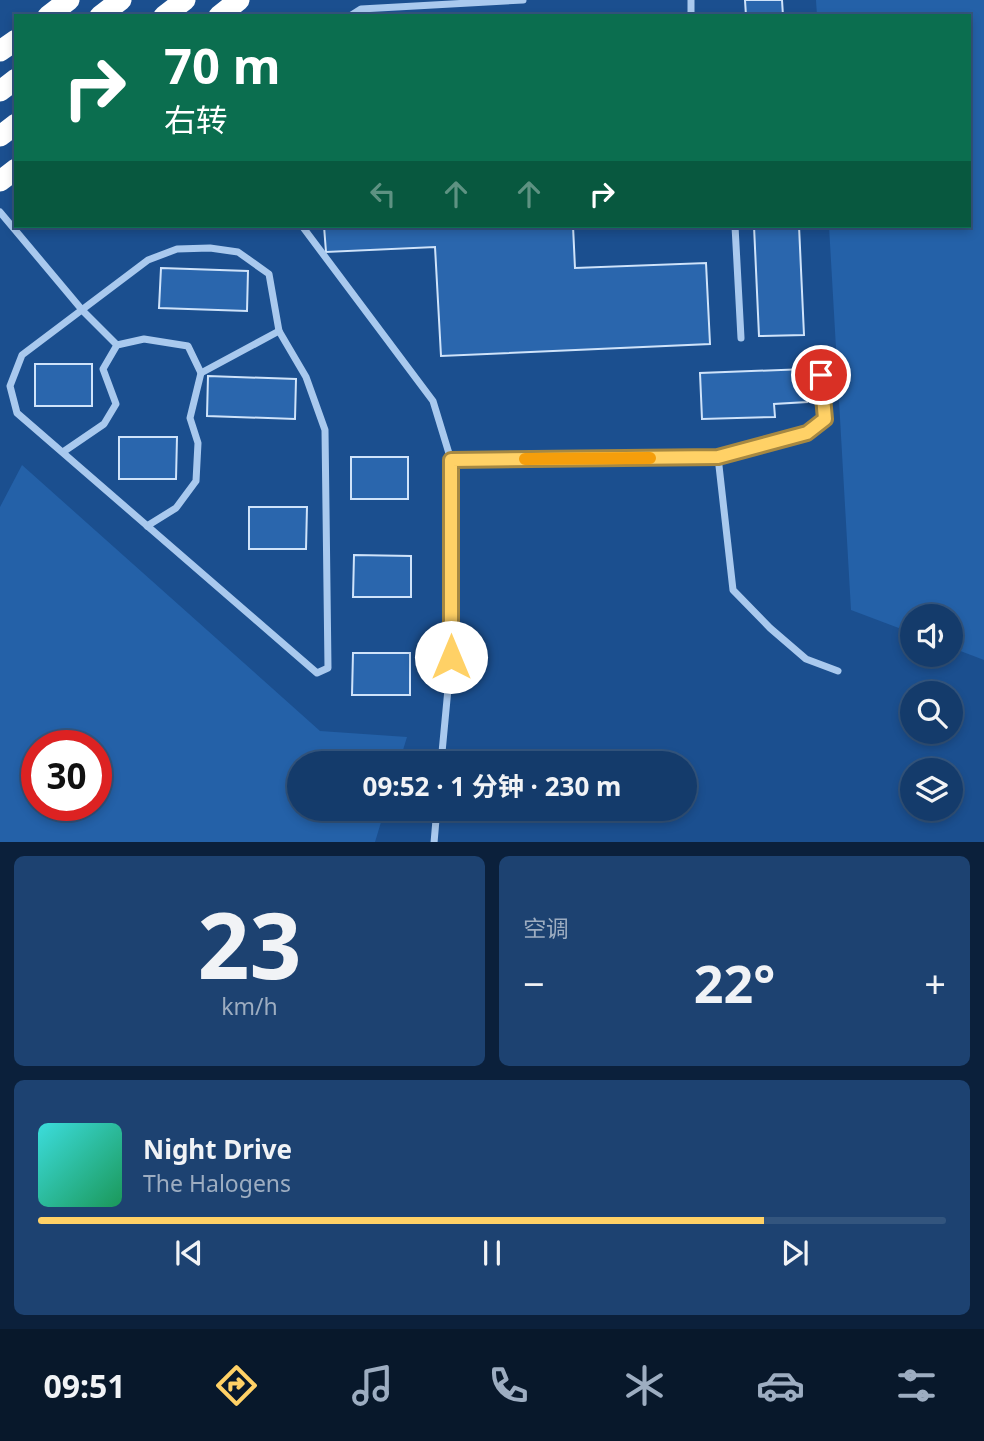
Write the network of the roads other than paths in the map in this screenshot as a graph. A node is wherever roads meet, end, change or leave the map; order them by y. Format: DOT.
graph roads {
  1 [pos="69,0"];
  2 [pos="121,0"];
  3 [pos="185,0"];
  4 [pos="239,0"];
  5 [pos="516,0"];
  6 [pos="523,0"];
  7 [pos="51,14"];
  8 [pos="103,14"];
  9 [pos="167,14"];
  10 [pos="222,14"];
  11 [pos="353,14"];
  12 [pos="0,212"];
  13 [pos="303,228"];
  14 [pos="735,228"];
  15 [pos="83,311"];
  16 [pos="279,331"];
  17 [pos="741,338"];
  18 [pos="117,345"];
  19 [pos="201,373"];
  20 [pos="821,375"];
  21 [pos="63,453"];
  22 [pos="718,457"];
  23 [pos="451,460"];
  24 [pos="147,526"];
  25 [pos="838,671"];
  26 [pos="442,751"];
  27 [pos="436,821"];
  28 [pos="434,842"];
  1 -- 7 [label="highway"];
  2 -- 8 [label="highway"];
  3 -- 9 [label="highway"];
  4 -- 10 [label="highway"];
  5 -- 6 [label="street"];
  5 -- 11 [label="street"];
  12 -- 15 [label="street"];
  13 -- 23 [label="street"];
  14 -- 17 [label="street"];
  15 -- 16 [label="street"];
  15 -- 18 [label="street"];
  15 -- 21 [label="street"];
  16 -- 19 [label="street"];
  16 -- 24 [label="street"];
  18 -- 19 [label="street"];
  18 -- 21 [label="street"];
  19 -- 24 [label="street"];
  20 -- 22 [label="street"];
  21 -- 24 [label="street"];
  22 -- 23 [label="street"];
  22 -- 25 [label="street"];
  23 -- 26 [label="street"];
  27 -- 28 [label="street"];
}
